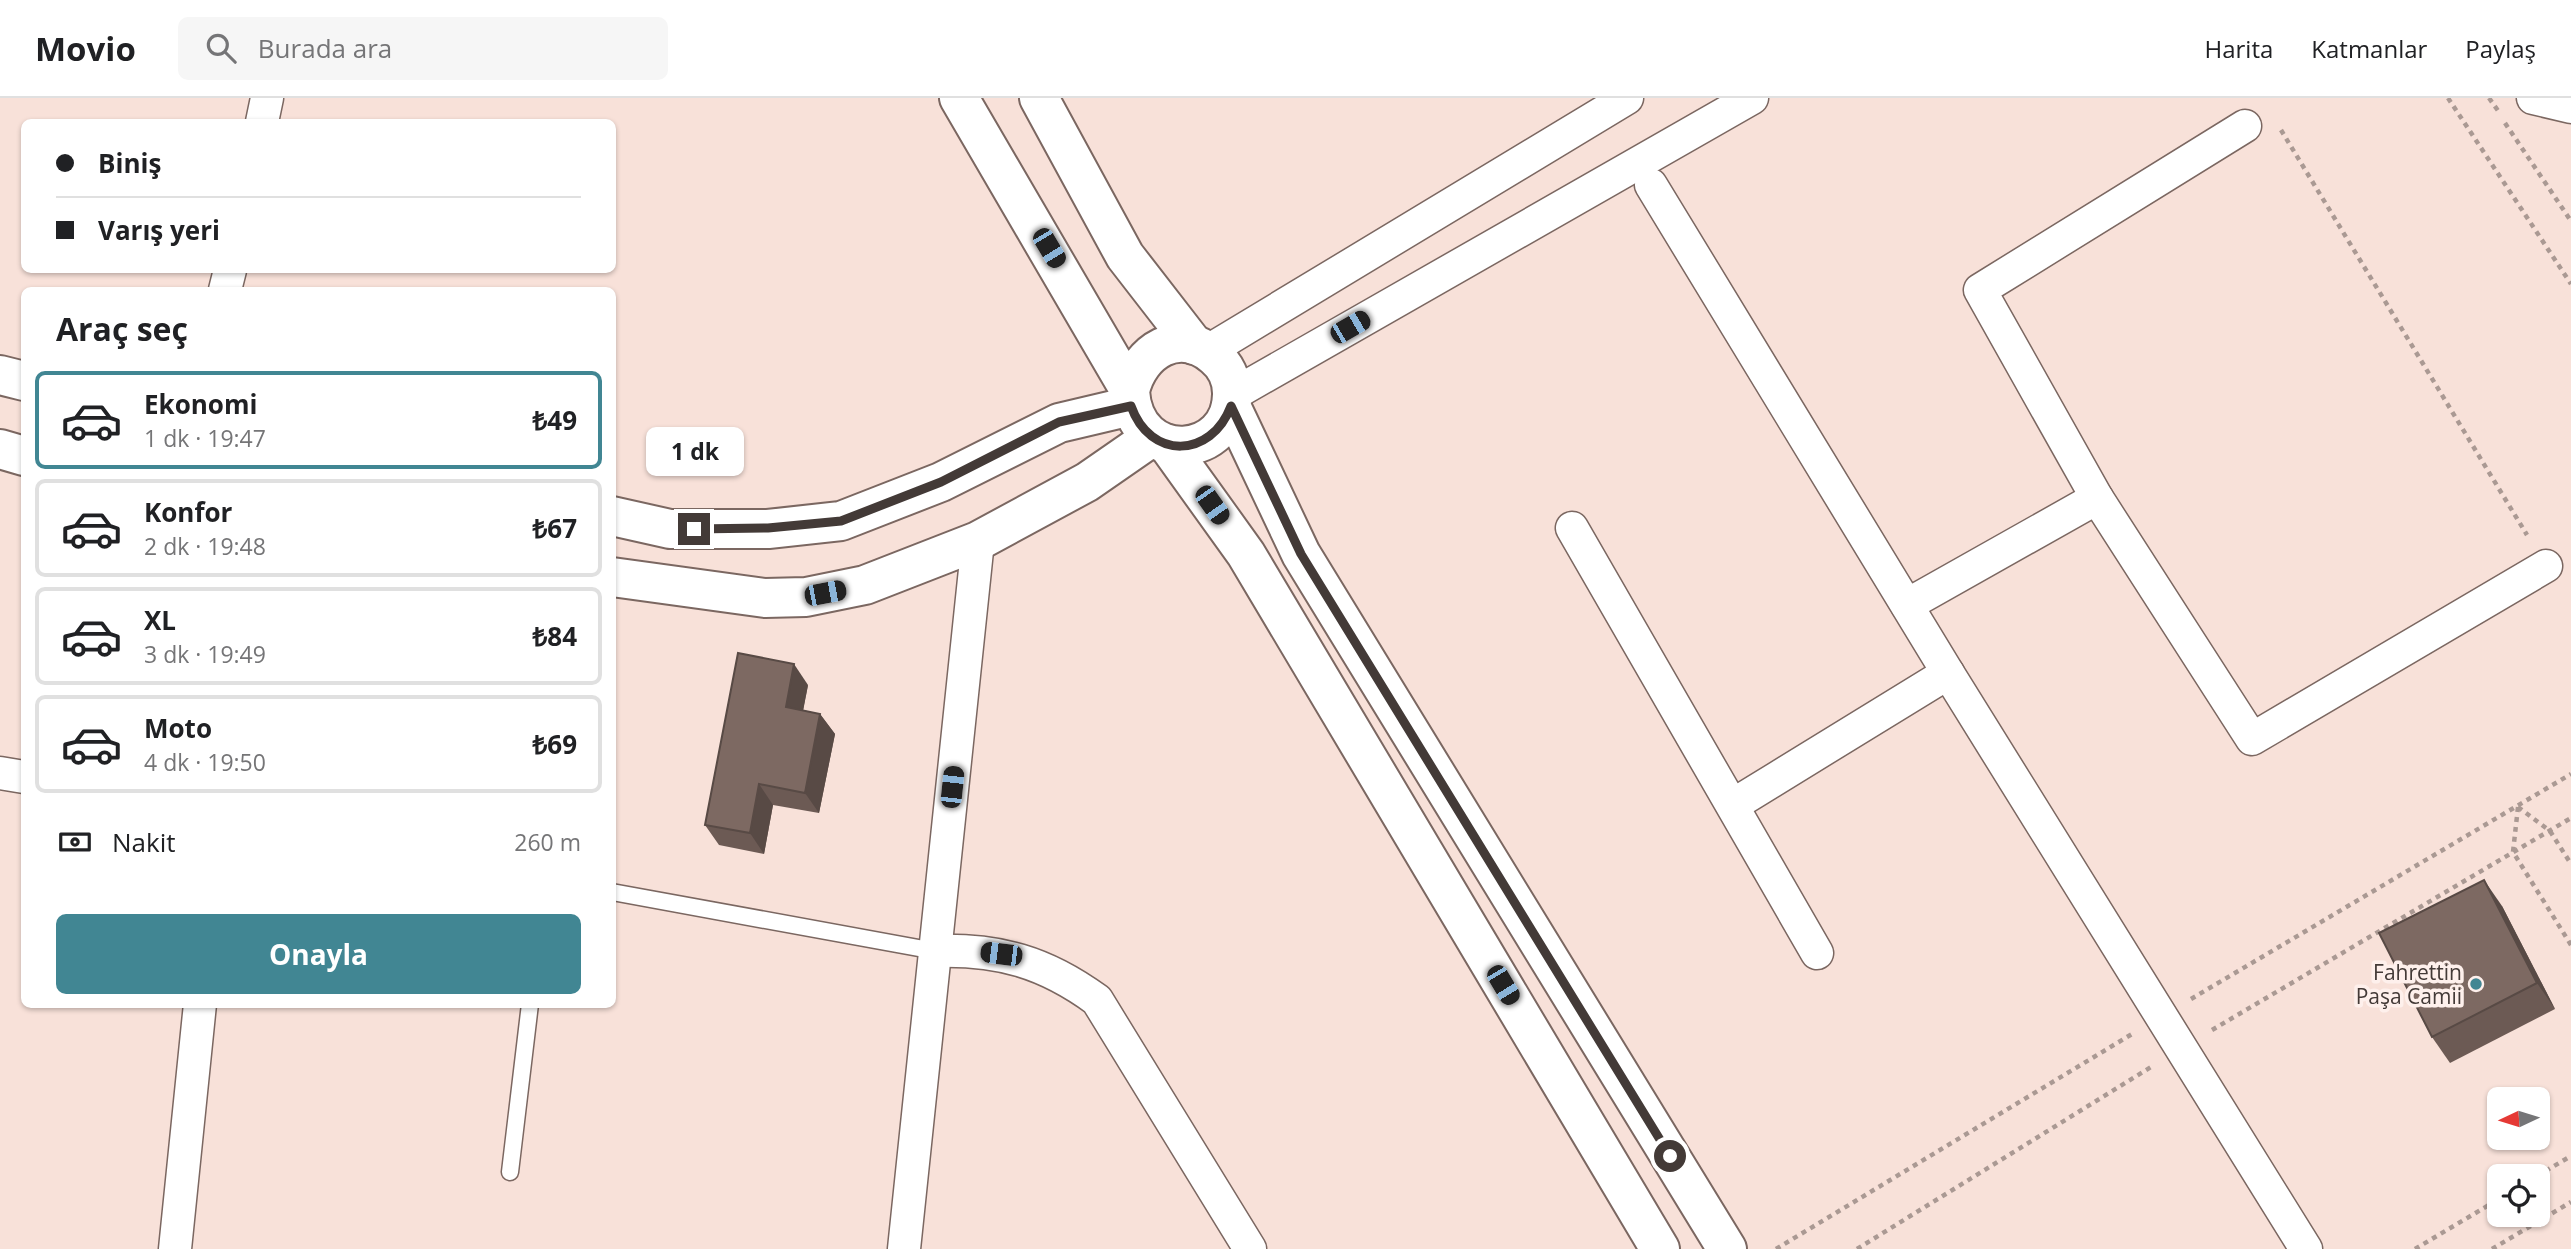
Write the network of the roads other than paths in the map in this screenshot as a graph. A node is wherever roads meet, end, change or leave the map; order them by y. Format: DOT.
graph roads {
  1 [pos="267,98"];
  2 [pos="959,98"];
  3 [pos="1038,98"];
  4 [pos="1752,98"];
  5 [pos="2533,98"];
  6 [pos="1620,100"];
  7 [pos="2571,107"];
  8 [pos="263,119"];
  9 [pos="2245,126"];
  10 [pos="1651,185"];
  11 [pos="1201,348"];
  12 [pos="0,375"];
  13 [pos="21,380"];
  14 [pos="1130,398"];
  15 [pos="1232,401"];
  16 [pos="1160,441"];
  17 [pos="0,449"];
  18 [pos="21,455"];
  19 [pos="2097,498"];
  20 [pos="616,517"];
  21 [pos="1572,528"];
  22 [pos="978,541"];
  23 [pos="2546,566"];
  24 [pos="616,578"];
  25 [pos="1907,605"];
  26 [pos="1948,673"];
  27 [pos="0,773"];
  28 [pos="21,776"];
  29 [pos="1733,805"];
  30 [pos="616,893"];
  31 [pos="935,951"];
  32 [pos="1817,953"];
  33 [pos="200,1008"];
  34 [pos="530,1008"];
  35 [pos="510,1172"];
  36 [pos="175,1249"];
  37 [pos="904,1249"];
  38 [pos="1250,1249"];
  39 [pos="1660,1249"];
  40 [pos="1727,1249"];
  41 [pos="2305,1249"];
  1 -- 8 [label="street"];
  2 -- 14 [label="street"];
  3 -- 11 [label="street"];
  4 -- 15 [label="street"];
  5 -- 7 [label="street"];
  6 -- 11 [label="street"];
  9 -- 19 [label="street"];
  10 -- 25 [label="street"];
  11 -- 14 [label="street"];
  11 -- 15 [label="street"];
  12 -- 13 [label="street"];
  14 -- 16 [label="street"];
  14 -- 20 [label="street"];
  15 -- 16 [label="street"];
  15 -- 40 [label="street"];
  16 -- 22 [label="street"];
  16 -- 39 [label="street"];
  17 -- 18 [label="street"];
  19 -- 23 [label="street"];
  19 -- 25 [label="street"];
  21 -- 29 [label="street"];
  22 -- 24 [label="street"];
  22 -- 31 [label="street"];
  25 -- 26 [label="street"];
  26 -- 29 [label="street"];
  26 -- 41 [label="street"];
  27 -- 28 [label="street"];
  29 -- 32 [label="street"];
  30 -- 31 [label="lane"];
  31 -- 37 [label="street"];
  31 -- 38 [label="street"];
  33 -- 36 [label="street"];
  34 -- 35 [label="lane"];
}
